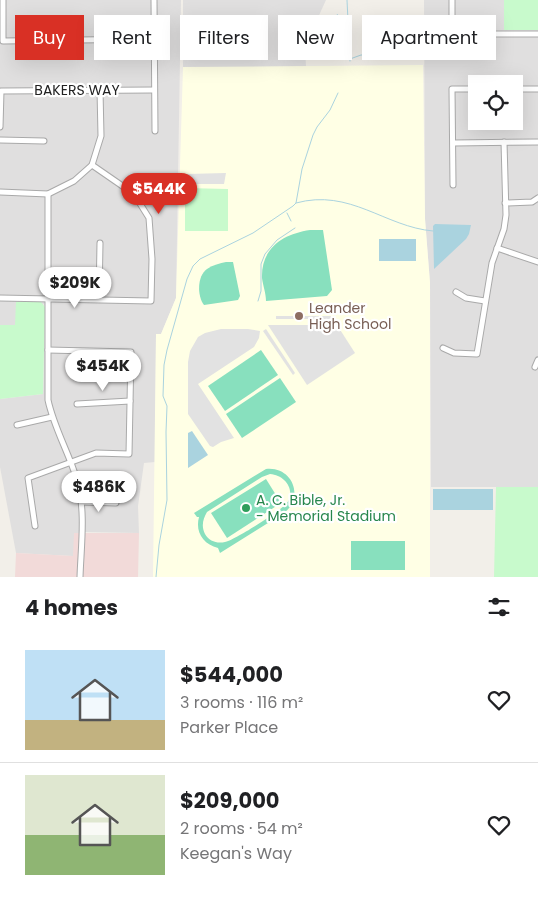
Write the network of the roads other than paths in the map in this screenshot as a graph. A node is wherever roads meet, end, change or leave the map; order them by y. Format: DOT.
graph roads {
  1 [pos="3,0"];
  2 [pos="154,0"];
  3 [pos="452,0"];
  4 [pos="154,15"];
  5 [pos="538,34"];
  6 [pos="94,40"];
  7 [pos="154,60"];
  8 [pos="468,89"];
  9 [pos="523,89"];
  10 [pos="538,89"];
  11 [pos="100,90"];
  12 [pos="154,90"];
  13 [pos="1,91"];
  14 [pos="0,127"];
  15 [pos="155,131"];
  16 [pos="0,140"];
  17 [pos="44,141"];
  18 [pos="504,142"];
  19 [pos="538,142"];
  20 [pos="454,143"];
  21 [pos="92,165"];
  22 [pos="152,182"];
  23 [pos="453,185"];
  24 [pos="0,192"];
  25 [pos="48,194"];
  26 [pos="134,194"];
  27 [pos="538,198"];
  28 [pos="505,203"];
  29 [pos="100,243"];
  30 [pos="498,248"];
  31 [pos="538,262"];
  32 [pos="456,292"];
  33 [pos="0,298"];
  34 [pos="49,298"];
  35 [pos="99,299"];
  36 [pos="485,301"];
  37 [pos="443,348"];
  38 [pos="48,350"];
  39 [pos="538,360"];
  40 [pos="535,367"];
  41 [pos="130,401"];
  42 [pos="77,404"];
  43 [pos="52,417"];
  44 [pos="17,425"];
  45 [pos="71,462"];
  46 [pos="82,502"];
  47 [pos="116,503"];
  48 [pos="36,526"];
  49 [pos="80,577"];
  1 -- 6 [label="street"];
  2 -- 4 [label="street"];
  3 -- 5 [label="street"];
  7 -- 12 [label="street"];
  8 -- 20 [label="street"];
  9 -- 10 [label="street"];
  11 -- 12 [label="street, BAKERS WAY"];
  11 -- 13 [label="street, BAKERS WAY"];
  11 -- 21 [label="street"];
  12 -- 15 [label="street"];
  13 -- 14 [label="street"];
  16 -- 17 [label="street"];
  18 -- 19 [label="street"];
  18 -- 20 [label="street"];
  18 -- 28 [label="street"];
  20 -- 23 [label="street"];
  21 -- 25 [label="street"];
  21 -- 26 [label="street"];
  22 -- 26 [label="street"];
  24 -- 25 [label="street"];
  25 -- 34 [label="street"];
  26 -- 35 [label="street"];
  27 -- 28 [label="street"];
  28 -- 30 [label="street"];
  29 -- 35 [label="street"];
  30 -- 31 [label="street"];
  30 -- 36 [label="street"];
  32 -- 36 [label="street"];
  33 -- 34 [label="street"];
  34 -- 35 [label="street"];
  34 -- 38 [label="street"];
  36 -- 37 [label="street"];
  38 -- 41 [label="street"];
  38 -- 43 [label="street"];
  39 -- 40 [label="street"];
  41 -- 42 [label="street"];
  41 -- 45 [label="street"];
  43 -- 44 [label="street"];
  43 -- 45 [label="street"];
  45 -- 46 [label="street"];
  45 -- 48 [label="street"];
  46 -- 47 [label="street"];
  46 -- 49 [label="street"];
}
